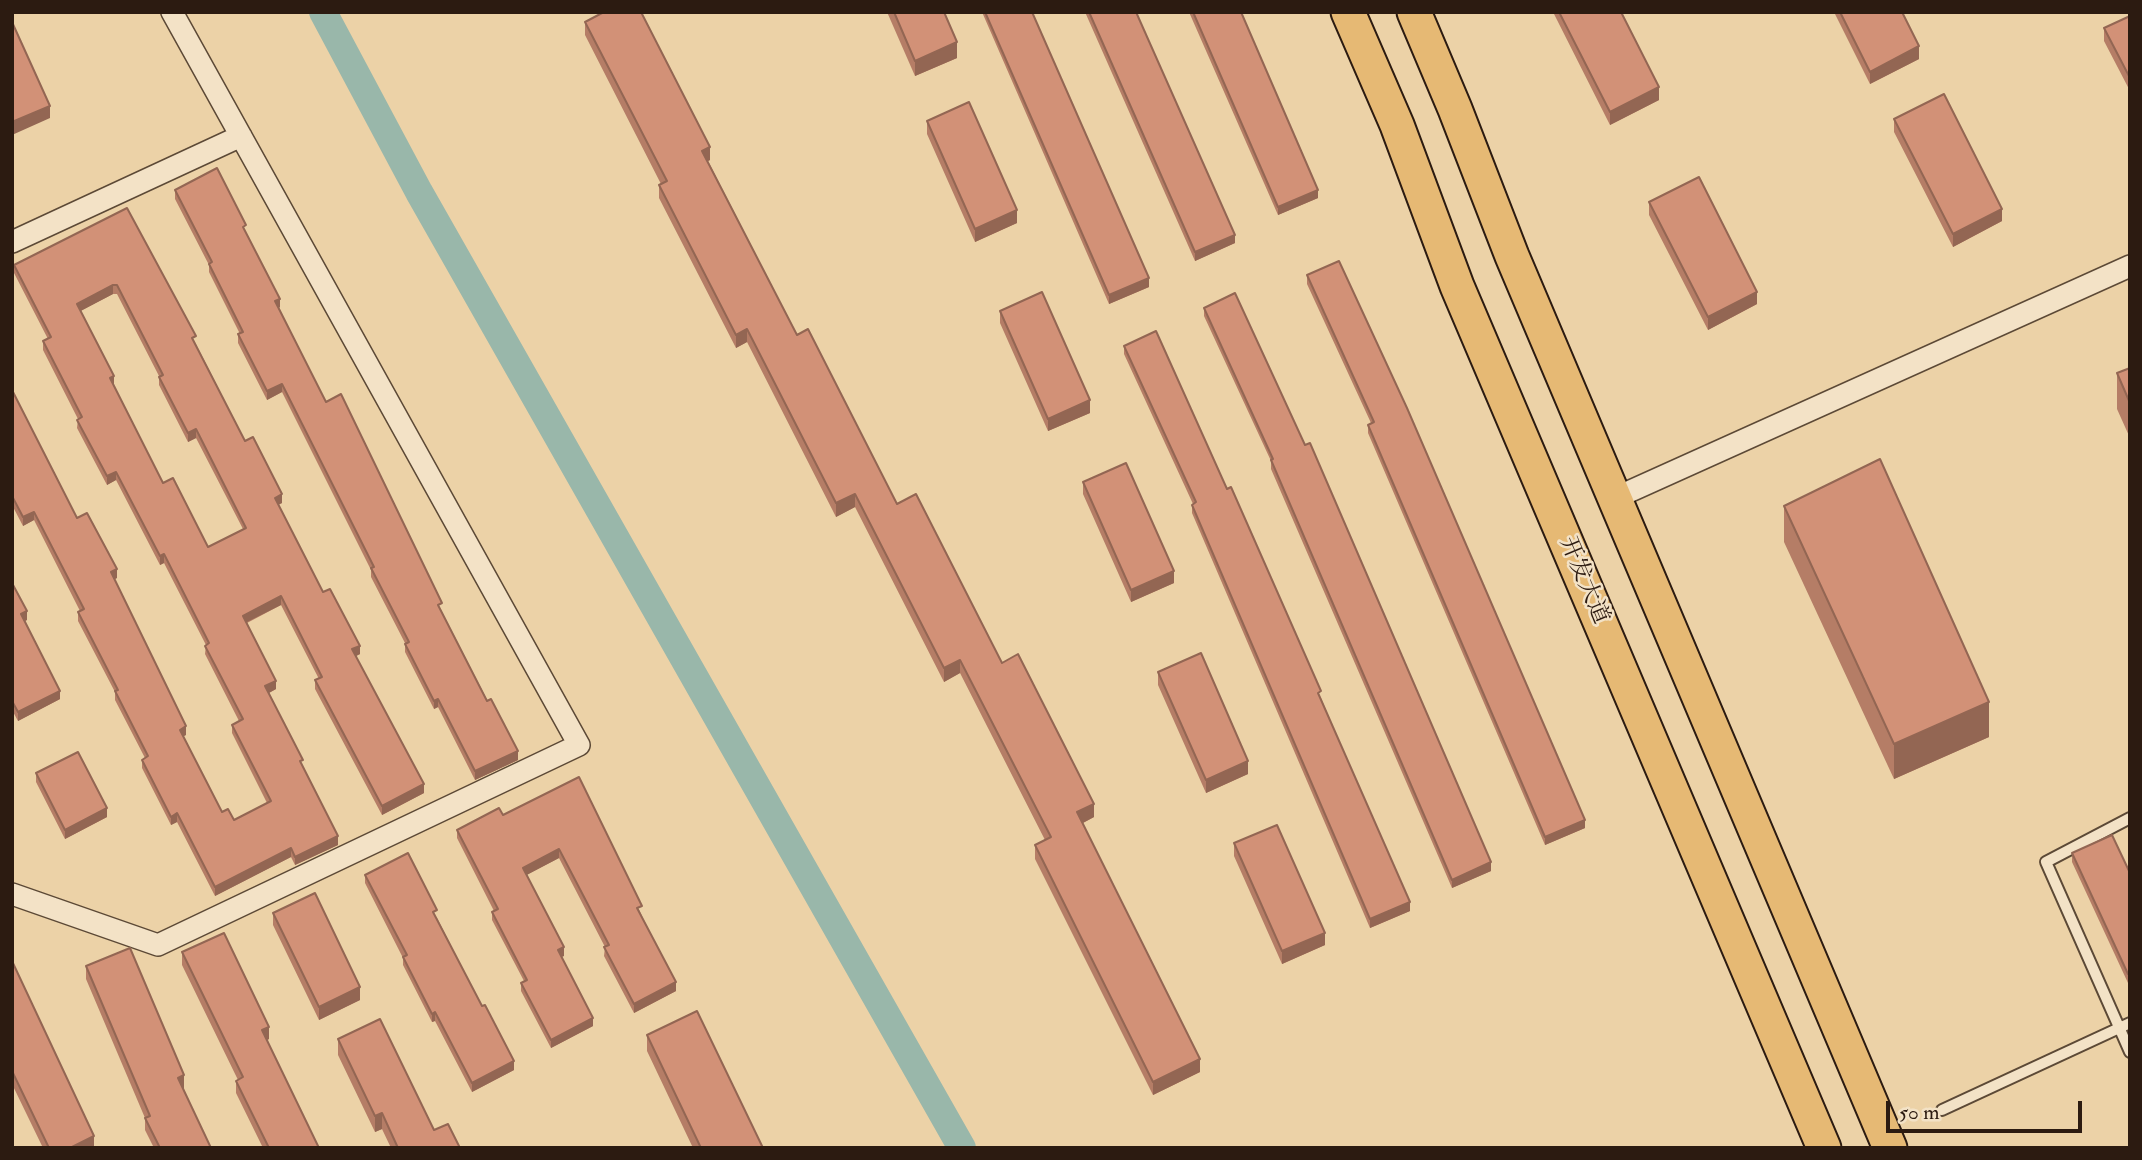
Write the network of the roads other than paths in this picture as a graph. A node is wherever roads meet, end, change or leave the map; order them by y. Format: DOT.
graph roads {
  1 [pos="172,12"];
  2 [pos="1348,12"];
  3 [pos="1414,12"];
  4 [pos="241,136"];
  5 [pos="12,242"];
  6 [pos="2130,267"];
  7 [pos="1615,498"];
  8 [pos="2130,818"];
  9 [pos="12,894"];
  10 [pos="2124,1025"];
  11 [pos="2130,1052"];
  12 [pos="1942,1110"];
  13 [pos="1824,1148"];
  14 [pos="1890,1148"];
  1 -- 4 [label="street"];
  2 -- 13 [label="main road, 开发大道"];
  3 -- 7 [label="main road"];
  4 -- 5 [label="street"];
  4 -- 9 [label="street"];
  6 -- 7 [label="street"];
  7 -- 14 [label="main road"];
  8 -- 10 [label="lane"];
  10 -- 11 [label="lane"];
  10 -- 12 [label="lane"];
}
